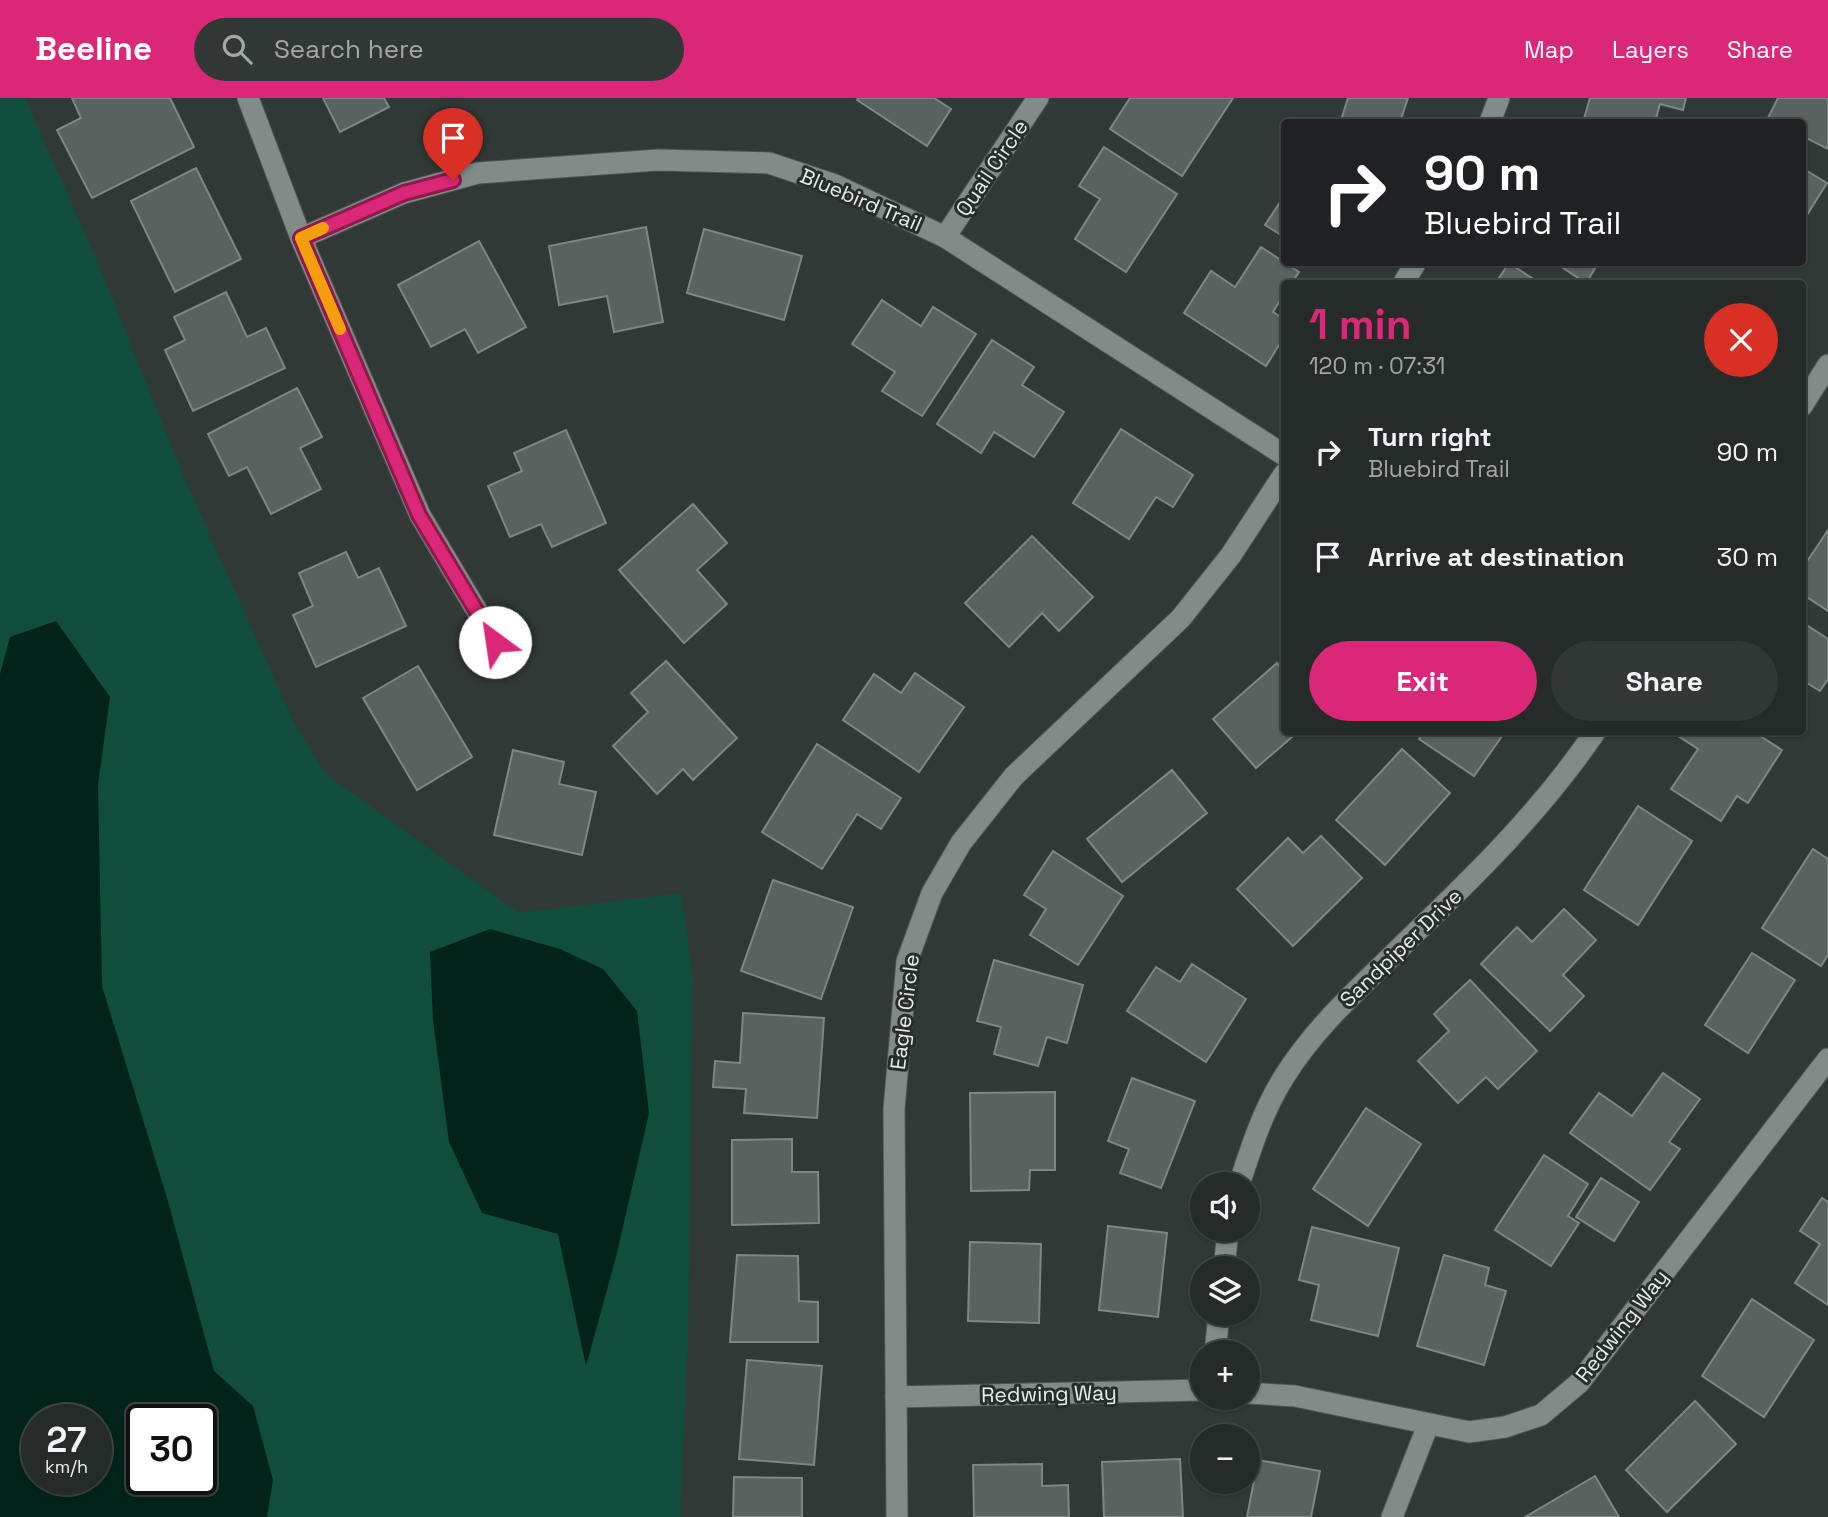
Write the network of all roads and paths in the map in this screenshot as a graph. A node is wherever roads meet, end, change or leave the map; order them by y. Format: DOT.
graph roads {
  1 [pos="248,98"];
  2 [pos="1038,98"];
  3 [pos="1499,98"];
  4 [pos="1491,119"];
  5 [pos="945,237"];
  6 [pos="301,238"];
  7 [pos="1828,365"];
  8 [pos="1806,400"];
  9 [pos="1281,453"];
  10 [pos="1281,479"];
  11 [pos="508,663"];
  12 [pos="1593,735"];
  13 [pos="1828,1059"];
  14 [pos="1243,1172"];
  15 [pos="1190,1390"];
  16 [pos="1260,1394"];
  17 [pos="896,1397"];
  18 [pos="1427,1425"];
  19 [pos="897,1517"];
  20 [pos="1392,1517"];
  1 -- 6 [label="street"];
  2 -- 5 [label="street, Quail Circle"];
  3 -- 4 [label="street"];
  5 -- 6 [label="street, Bluebird Trail"];
  5 -- 9 [label="street, Bluebird Trail"];
  6 -- 11 [label="street"];
  7 -- 8 [label="street"];
  10 -- 17 [label="street, Eagle Circle"];
  12 -- 14 [label="street, Sandpiper Drive"];
  13 -- 18 [label="street, Redwing Way"];
  15 -- 17 [label="street, Redwing Way"];
  16 -- 18 [label="street, Redwing Way"];
  17 -- 19 [label="street, Eagle Circle"];
  18 -- 20 [label="street"];
}
